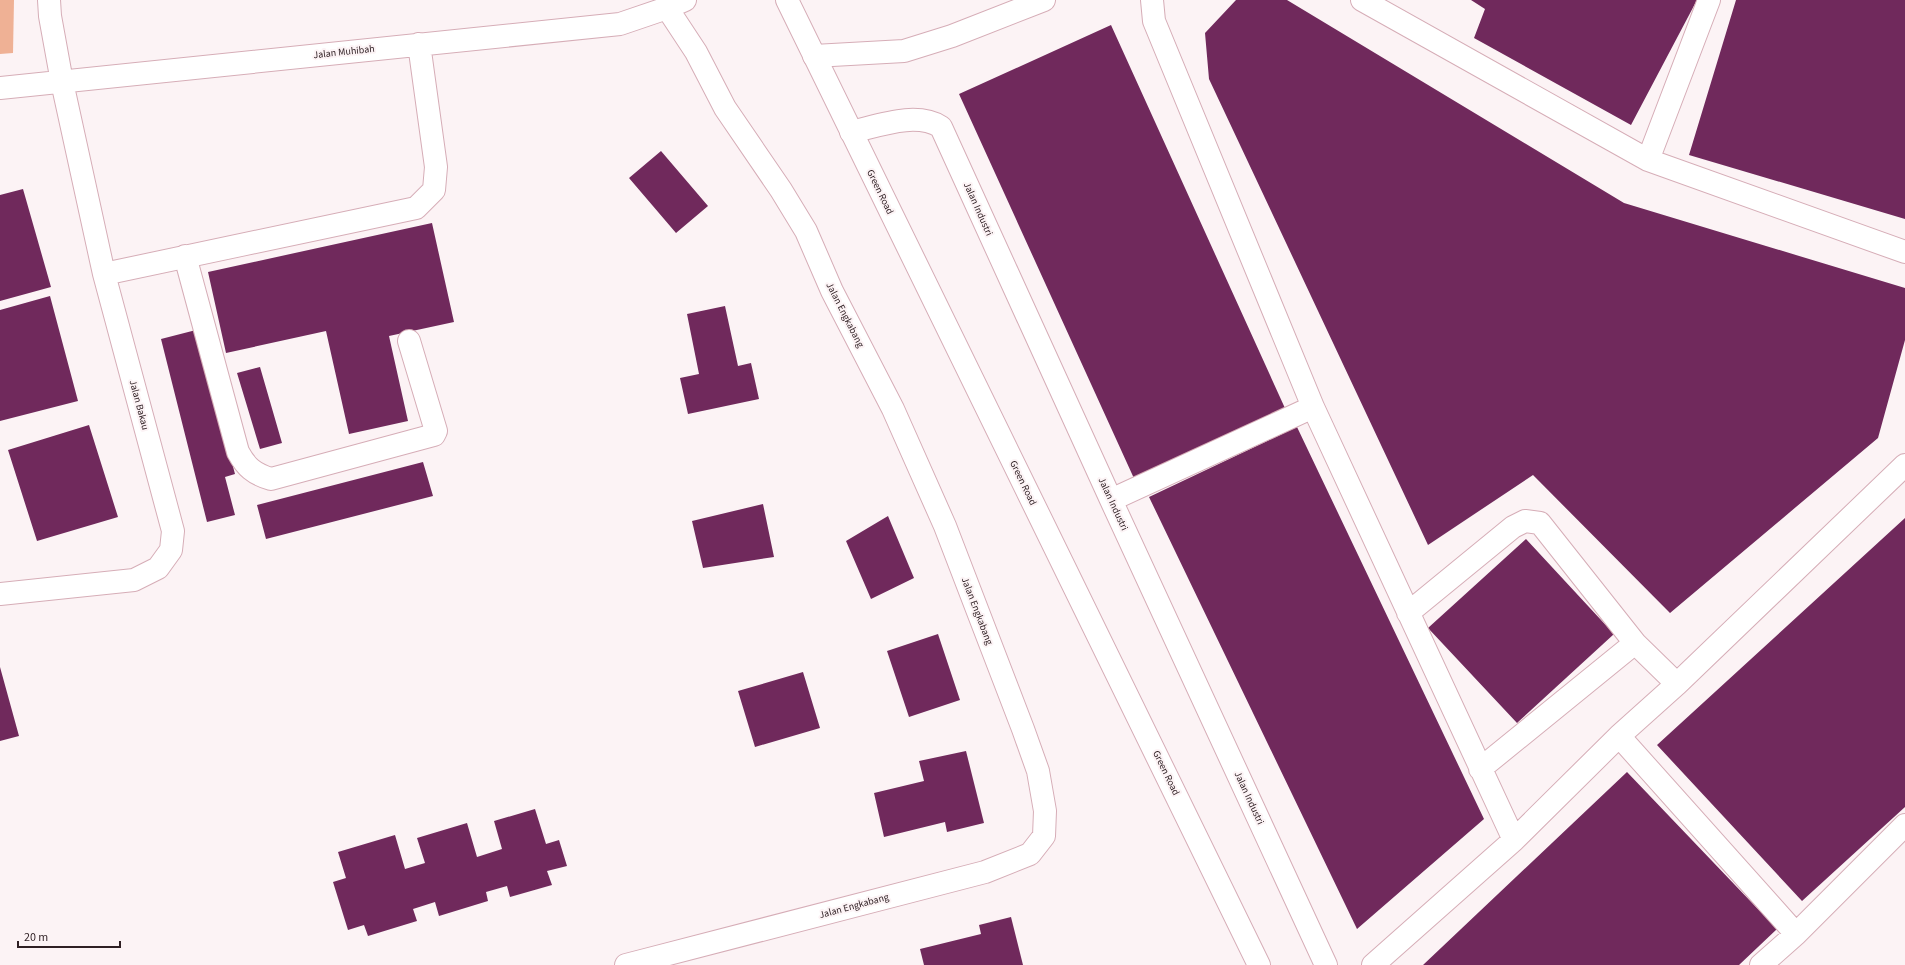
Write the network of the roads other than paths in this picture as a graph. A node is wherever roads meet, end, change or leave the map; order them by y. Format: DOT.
graph roads {
  1 [pos="50,0"];
  2 [pos="787,0"];
  3 [pos="1044,0"];
  4 [pos="1152,0"];
  5 [pos="1362,0"];
  6 [pos="1709,0"];
  7 [pos="676,4"];
  8 [pos="420,44"];
  9 [pos="814,56"];
  10 [pos="62,82"];
  11 [pos="0,88"];
  12 [pos="851,132"];
  13 [pos="1648,160"];
  14 [pos="1905,252"];
  15 [pos="185,256"];
  16 [pos="104,274"];
  17 [pos="409,341"];
  18 [pos="1312,407"];
  19 [pos="1905,465"];
  20 [pos="1111,500"];
  21 [pos="0,594"];
  22 [pos="1408,613"];
  23 [pos="1635,643"];
  24 [pos="1677,684"];
  25 [pos="1619,736"];
  26 [pos="1480,769"];
  27 [pos="1905,825"];
  28 [pos="1514,840"];
  29 [pos="1796,934"];
  30 [pos="626,965"];
  31 [pos="1259,965"];
  32 [pos="1326,965"];
  33 [pos="1373,965"];
  34 [pos="1761,965"];
  1 -- 10 [label="street, Jalan Bakau"];
  2 -- 9 [label="street, Green Road"];
  3 -- 9 [label="street"];
  4 -- 18 [label="street"];
  5 -- 13 [label="street"];
  6 -- 13 [label="street"];
  7 -- 8 [label="street, Jalan Muhibah"];
  7 -- 30 [label="street, Jalan Engkabang"];
  8 -- 10 [label="street, Jalan Muhibah"];
  8 -- 15 [label="street"];
  9 -- 12 [label="street, Green Road"];
  10 -- 11 [label="street, Jalan Muhibah"];
  10 -- 16 [label="street, Jalan Bakau"];
  12 -- 20 [label="street, Jalan Industri"];
  12 -- 31 [label="street, Green Road"];
  13 -- 14 [label="street"];
  15 -- 16 [label="street"];
  15 -- 17 [label="street"];
  16 -- 21 [label="street, Jalan Bakau"];
  18 -- 20 [label="street"];
  18 -- 22 [label="street"];
  19 -- 24 [label="street"];
  20 -- 32 [label="street, Jalan Industri"];
  22 -- 23 [label="street"];
  22 -- 26 [label="street"];
  23 -- 24 [label="street"];
  23 -- 26 [label="street"];
  24 -- 25 [label="street"];
  25 -- 28 [label="street"];
  25 -- 29 [label="street"];
  26 -- 28 [label="street"];
  27 -- 29 [label="street"];
  28 -- 33 [label="street"];
  29 -- 34 [label="street"];
}
